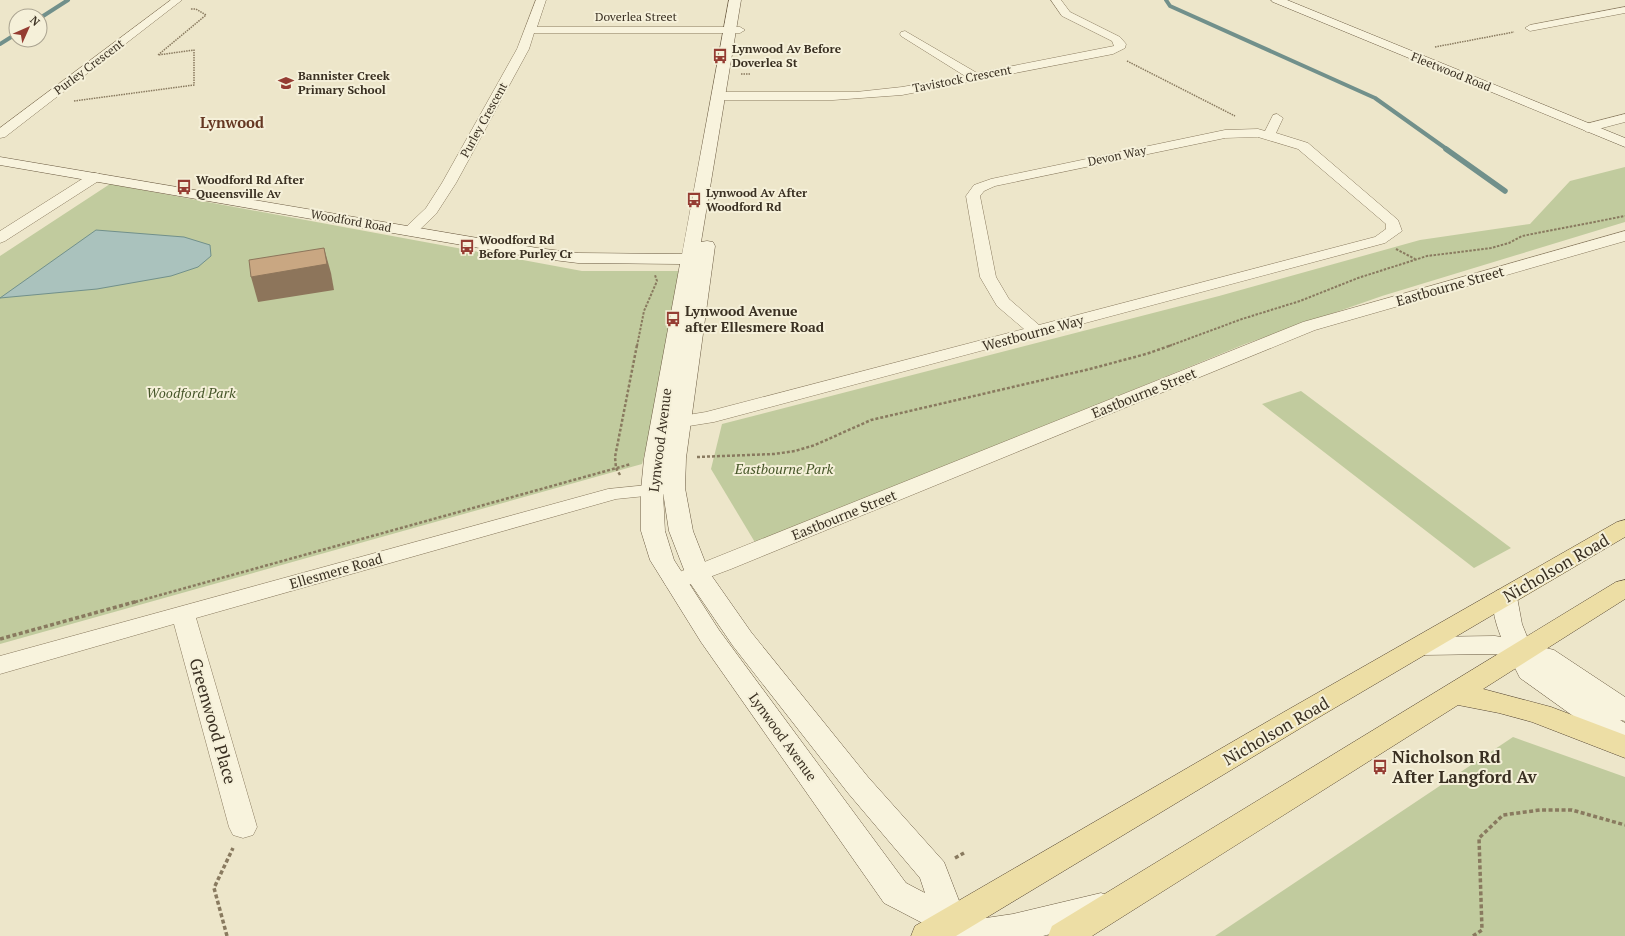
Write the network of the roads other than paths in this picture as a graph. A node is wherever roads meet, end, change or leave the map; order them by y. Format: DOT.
graph roads {
  1 [pos="177,0"];
  2 [pos="541,0"];
  3 [pos="735,0"];
  4 [pos="745,0"];
  5 [pos="1056,0"];
  6 [pos="1277,0"];
  7 [pos="1614,0"];
  8 [pos="1625,3"];
  9 [pos="1625,10"];
  10 [pos="1530,28"];
  11 [pos="531,30"];
  12 [pos="735,30"];
  13 [pos="905,34"];
  14 [pos="976,77"];
  15 [pos="724,96"];
  16 [pos="1277,118"];
  17 [pos="1625,118"];
  18 [pos="1587,128"];
  19 [pos="0,134"];
  20 [pos="1263,134"];
  21 [pos="1625,142"];
  22 [pos="0,161"];
  23 [pos="95,178"];
  24 [pos="712,215"];
  25 [pos="1393,223"];
  26 [pos="410,231"];
  27 [pos="709,231"];
  28 [pos="1625,236"];
  29 [pos="0,238"];
  30 [pos="697,259"];
  31 [pos="1037,332"];
  32 [pos="670,424"];
  33 [pos="663,489"];
  34 [pos="1625,527"];
  35 [pos="686,578"];
  36 [pos="1625,588"];
  37 [pos="1505,597"];
  38 [pos="183,614"];
  39 [pos="1422,646"];
  40 [pos="1520,652"];
  41 [pos="0,665"];
  42 [pos="1453,694"];
  43 [pos="1625,711"];
  44 [pos="1625,738"];
  45 [pos="1625,747"];
  46 [pos="243,827"];
  47 [pos="1119,903"];
  48 [pos="943,931"];
  49 [pos="1064,936"];
  1 -- 19 [label="street, Purley Crescent"];
  2 -- 11 [label="street, Purley Crescent"];
  3 -- 12 [label="street, Lynwood Avenue"];
  4 -- 12 [label="street, Lynwood Avenue"];
  5 -- 14 [label="street, Tavistock Crescent"];
  6 -- 18 [label="street, Fleetwood Road"];
  7 -- 8 [label="street"];
  9 -- 10 [label="street"];
  11 -- 12 [label="street, Doverlea Street"];
  11 -- 26 [label="street, Purley Crescent"];
  12 -- 15 [label="street, Lynwood Avenue"];
  13 -- 14 [label="street"];
  14 -- 15 [label="street, Tavistock Crescent"];
  15 -- 24 [label="street, Lynwood Avenue"];
  15 -- 30 [label="street, Lynwood Avenue"];
  16 -- 20 [label="street"];
  17 -- 18 [label="street"];
  18 -- 21 [label="street, Fleetwood Road"];
  20 -- 25 [label="street, Devon Way"];
  20 -- 31 [label="street, Devon Way"];
  22 -- 23 [label="street, Woodford Road"];
  23 -- 26 [label="street, Woodford Road"];
  23 -- 29 [label="street"];
  25 -- 31 [label="street, Westbourne Way"];
  26 -- 30 [label="street, Woodford Road"];
  27 -- 30 [label="street, Lynwood Avenue"];
  28 -- 35 [label="street, Eastbourne Street"];
  30 -- 32 [label="street, Lynwood Avenue"];
  31 -- 32 [label="street, Westbourne Way"];
  32 -- 33 [label="street, Lynwood Avenue"];
  33 -- 35 [label="street, Lynwood Avenue"];
  33 -- 38 [label="street, Ellesmere Road"];
  34 -- 37 [label="main road, Nicholson Road"];
  35 -- 48 [label="street, Lynwood Avenue"];
  35 -- 48 [label="street, Lynwood Avenue"];
  36 -- 40 [label="main road"];
  37 -- 39 [label="main road, Nicholson Road"];
  37 -- 40 [label="street"];
  38 -- 41 [label="street, Ellesmere Road"];
  38 -- 46 [label="street, Greenwood Place"];
  39 -- 40 [label="street"];
  39 -- 48 [label="main road, Nicholson Road"];
  40 -- 42 [label="main road"];
  40 -- 43 [label="street"];
  40 -- 44 [label="street"];
  42 -- 45 [label="main road"];
  42 -- 47 [label="main road"];
  47 -- 48 [label="street, Lynwood Avenue"];
  47 -- 49 [label="main road"];
}
